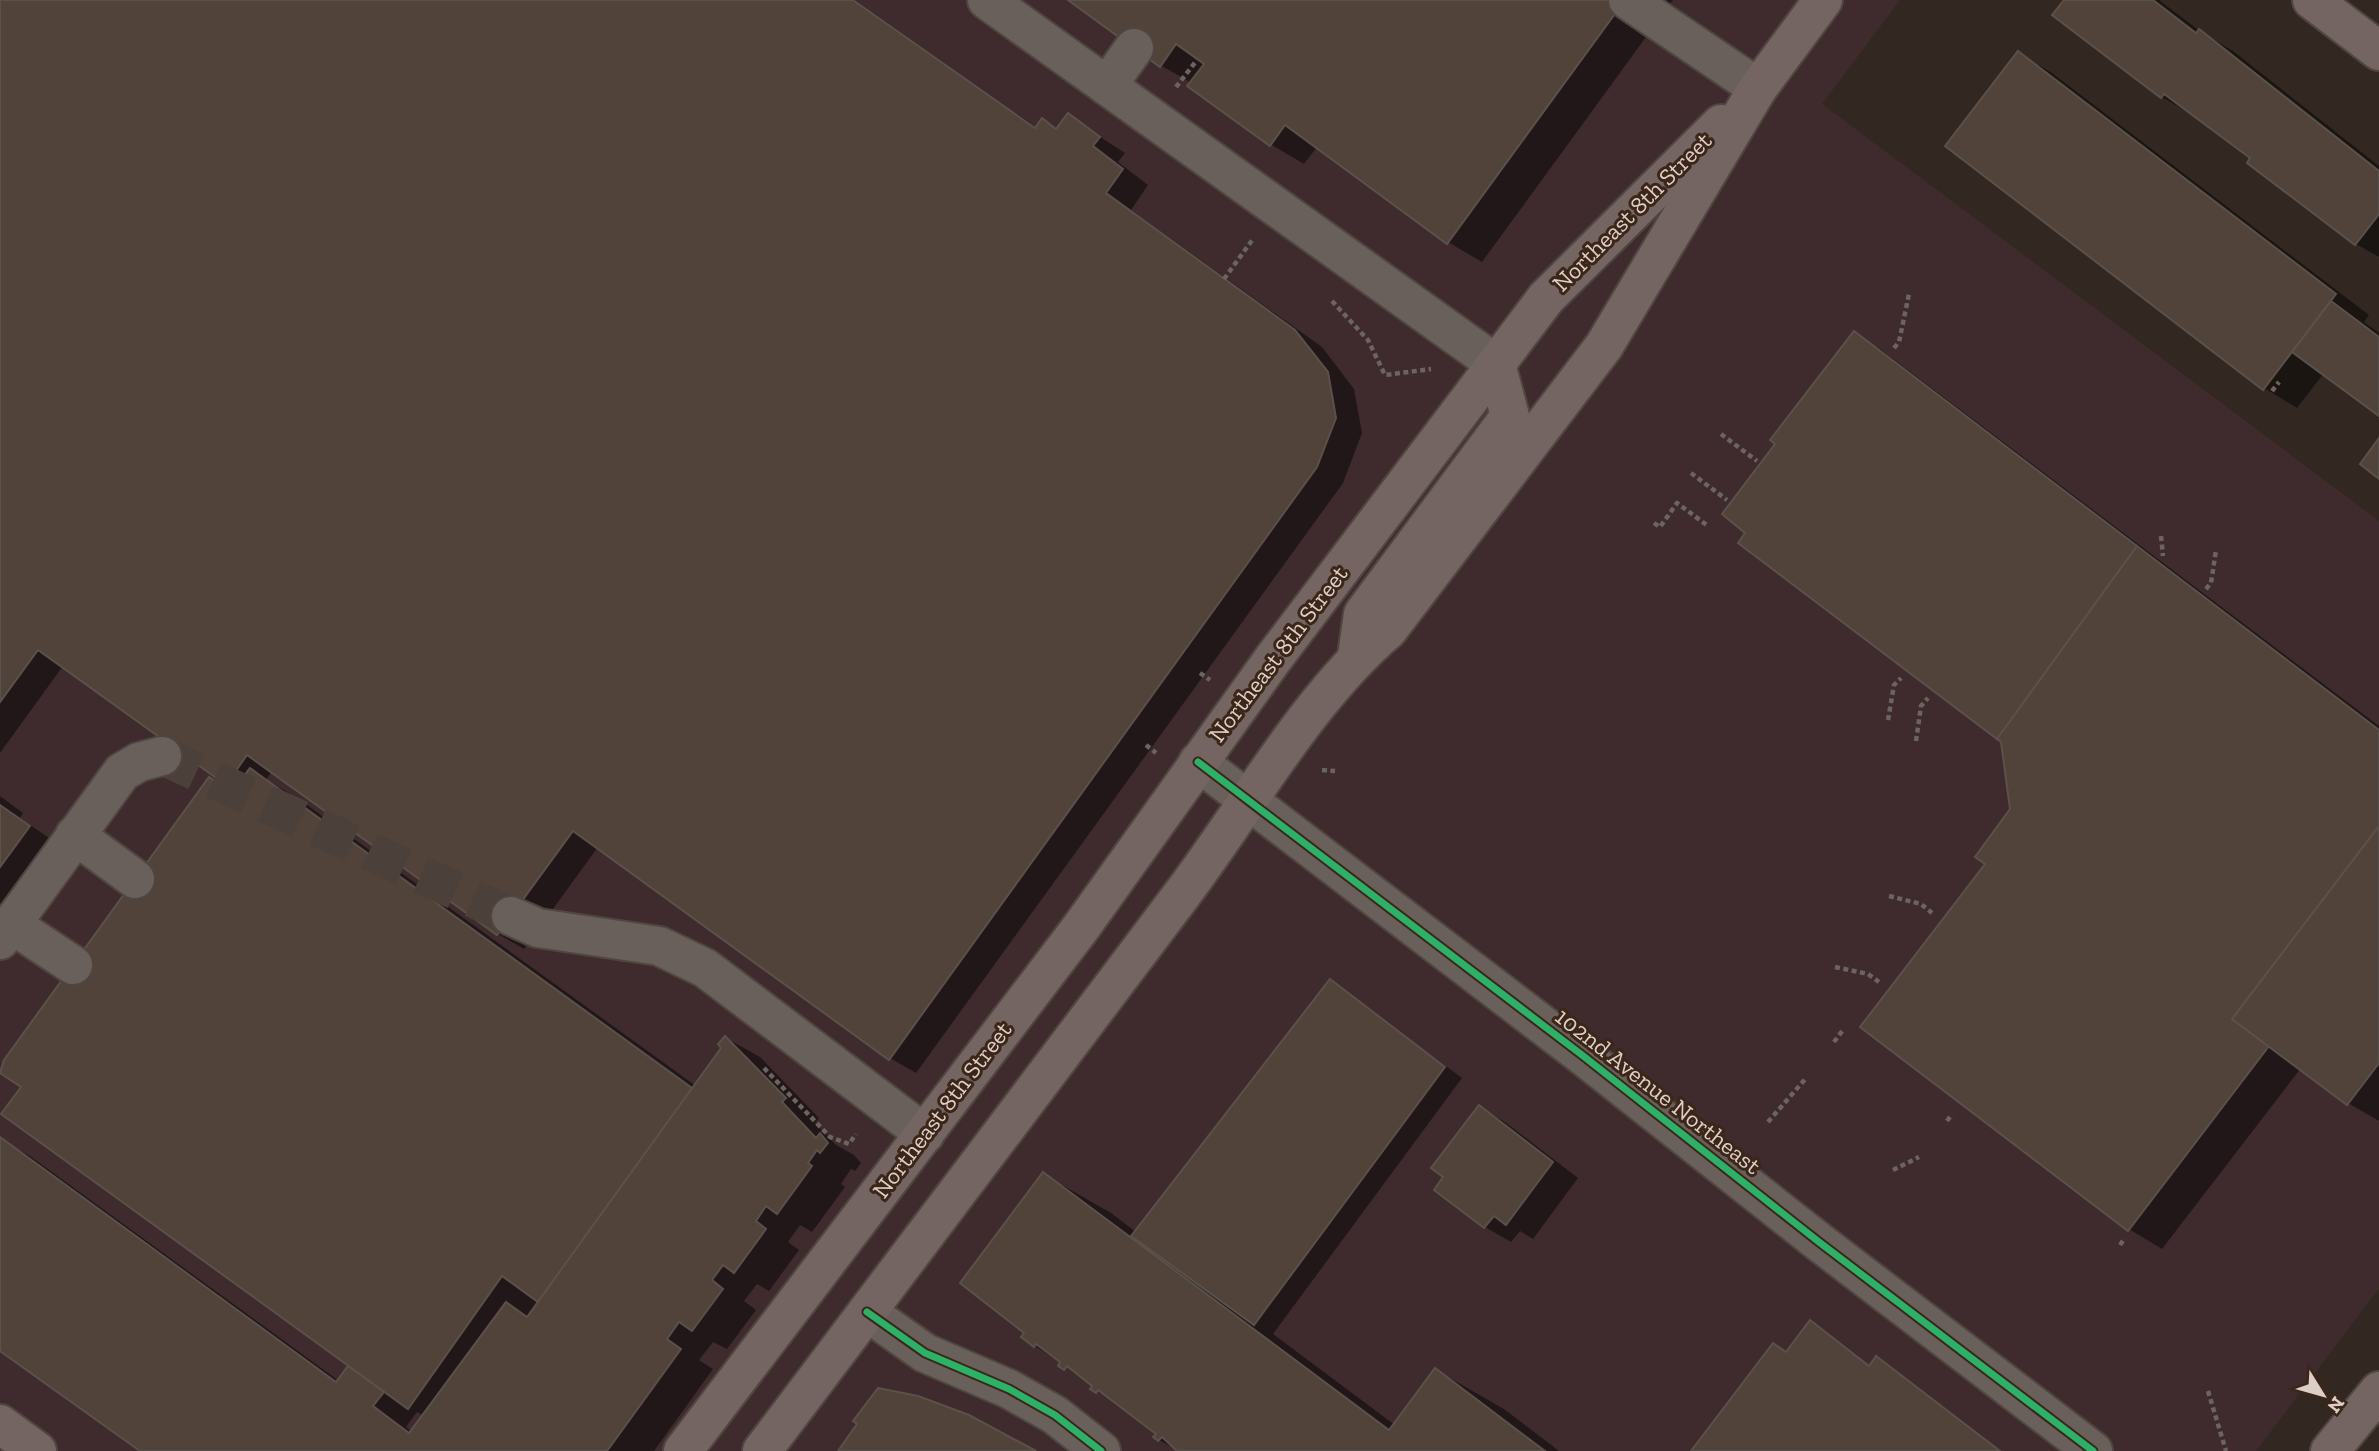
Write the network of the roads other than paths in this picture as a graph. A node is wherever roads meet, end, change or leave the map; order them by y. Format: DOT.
graph roads {
  1 [pos="987,0"];
  2 [pos="1628,0"];
  3 [pos="1824,0"];
  4 [pos="2312,0"];
  5 [pos="1134,48"];
  6 [pos="2379,51"];
  7 [pos="1107,86"];
  8 [pos="1758,88"];
  9 [pos="1496,364"];
  10 [pos="1357,656"];
  11 [pos="162,756"];
  12 [pos="1198,762"];
  13 [pos="1249,802"];
  14 [pos="75,835"];
  15 [pos="135,879"];
  16 [pos="511,916"];
  17 [pos="6,932"];
  18 [pos="73,965"];
  19 [pos="925,1134"];
  20 [pos="867,1312"];
  21 [pos="2379,1391"];
  22 [pos="0,1424"];
  23 [pos="37,1451"];
  24 [pos="683,1451"];
  25 [pos="762,1451"];
  26 [pos="1101,1451"];
  27 [pos="2093,1451"];
  28 [pos="2330,1451"];
  1 -- 7 [label="street"];
  2 -- 8 [label="street"];
  3 -- 8 [label="main road, Northeast 8th Street"];
  4 -- 6 [label="main road"];
  5 -- 7 [label="street"];
  7 -- 9 [label="street"];
  8 -- 9 [label="main road, Northeast 8th Street"];
  8 -- 10 [label="main road, Northeast 8th Street"];
  9 -- 10 [label="main road"];
  9 -- 12 [label="main road, Northeast 8th Street"];
  10 -- 13 [label="main road, Northeast 8th Street"];
  11 -- 14 [label="street"];
  12 -- 13 [label="street, 102nd Avenue Northeast"];
  12 -- 19 [label="main road, Northeast 8th Street"];
  13 -- 20 [label="main road, Northeast 8th Street"];
  13 -- 27 [label="street, 102nd Avenue Northeast"];
  14 -- 15 [label="street"];
  14 -- 17 [label="street"];
  16 -- 19 [label="street"];
  17 -- 18 [label="street"];
  19 -- 24 [label="main road, Northeast 8th Street"];
  20 -- 25 [label="main road, Northeast 8th Street"];
  20 -- 26 [label="street"];
  21 -- 28 [label="main road"];
  22 -- 23 [label="main road"];
}
